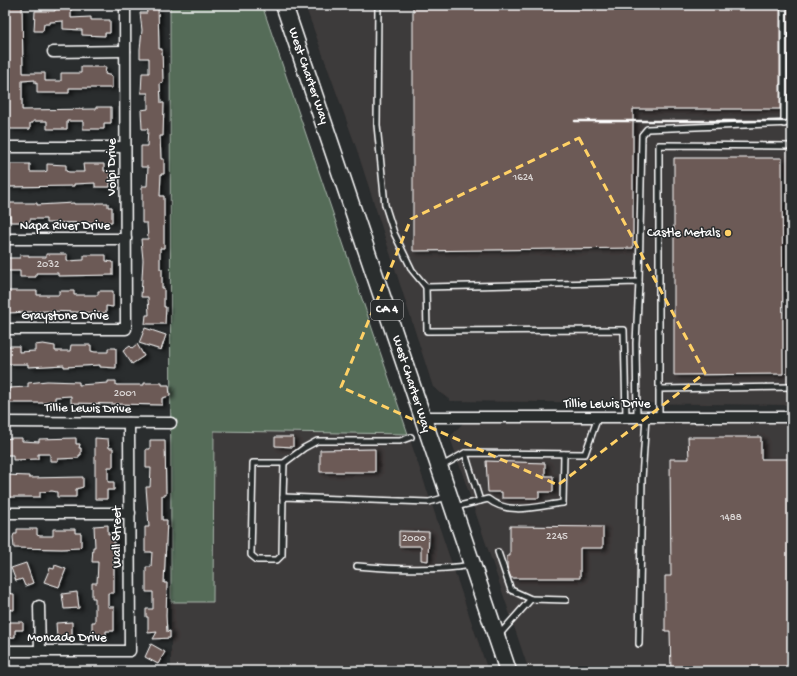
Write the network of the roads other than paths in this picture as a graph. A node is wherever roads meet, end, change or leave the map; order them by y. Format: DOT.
graph roads {
  1 [pos="125,5"];
  2 [pos="284,5"];
  3 [pos="378,5"];
  4 [pos="784,5"];
  5 [pos="53,52"];
  6 [pos="125,52"];
  7 [pos="792,123"];
  8 [pos="784,124"];
  9 [pos="792,146"];
  10 [pos="5,147"];
  11 [pos="125,147"];
  12 [pos="5,239"];
  13 [pos="126,239"];
  14 [pos="639,282"];
  15 [pos="426,287"];
  16 [pos="5,329"];
  17 [pos="126,329"];
  18 [pos="659,388"];
  19 [pos="792,388"];
  20 [pos="423,417"];
  21 [pos="598,417"];
  22 [pos="626,417"];
  23 [pos="641,417"];
  24 [pos="659,417"];
  25 [pos="792,417"];
  26 [pos="5,422"];
  27 [pos="129,423"];
  28 [pos="171,423"];
  29 [pos="411,437"];
  30 [pos="465,453"];
  31 [pos="564,454"];
  32 [pos="284,463"];
  33 [pos="439,468"];
  34 [pos="283,497"];
  35 [pos="480,501"];
  36 [pos="450,502"];
  37 [pos="5,513"];
  38 [pos="130,513"];
  39 [pos="498,552"];
  40 [pos="472,565"];
  41 [pos="357,566"];
  42 [pos="531,599"];
  43 [pos="566,600"];
  44 [pos="39,606"];
  45 [pos="497,638"];
  46 [pos="639,644"];
  47 [pos="5,651"];
  48 [pos="40,651"];
  49 [pos="130,651"];
  50 [pos="508,671"];
  1 -- 6 [label="street, Volpi Drive"];
  2 -- 20 [label="highway, West Charter Way / CA 4"];
  3 -- 15 [label="lane"];
  4 -- 8 [label="lane"];
  5 -- 6 [label="street"];
  6 -- 11 [label="street, Volpi Drive"];
  7 -- 8 [label="lane"];
  8 -- 14 [label="lane"];
  9 -- 18 [label="lane"];
  10 -- 11 [label="street"];
  11 -- 13 [label="street, Volpi Drive"];
  12 -- 13 [label="street, Napa River Drive"];
  13 -- 17 [label="street, Volpi Drive"];
  14 -- 15 [label="lane"];
  14 -- 23 [label="lane"];
  15 -- 22 [label="lane"];
  16 -- 17 [label="street, Graystone Drive"];
  18 -- 19 [label="lane"];
  18 -- 24 [label="lane"];
  20 -- 21 [label="street, Tillie Lewis Drive"];
  20 -- 33 [label="highway, West Charter Way / CA 4"];
  21 -- 22 [label="street, Tillie Lewis Drive"];
  21 -- 31 [label="lane"];
  22 -- 23 [label="street, Tillie Lewis Drive"];
  23 -- 24 [label="street, Tillie Lewis Drive"];
  23 -- 46 [label="lane"];
  24 -- 25 [label="street, Tillie Lewis Drive"];
  26 -- 27 [label="street, Tillie Lewis Drive"];
  27 -- 28 [label="street, Tillie Lewis Drive"];
  27 -- 38 [label="street, Wall Street"];
  29 -- 32 [label="lane"];
  30 -- 31 [label="lane"];
  30 -- 33 [label="lane"];
  30 -- 35 [label="lane"];
  31 -- 35 [label="lane"];
  32 -- 34 [label="lane"];
  32 -- 34 [label="lane"];
  33 -- 36 [label="highway, West Charter Way / CA 4"];
  34 -- 36 [label="lane"];
  35 -- 36 [label="lane"];
  36 -- 40 [label="highway, West Charter Way / CA 4"];
  37 -- 38 [label="street"];
  38 -- 49 [label="street, Wall Street"];
  39 -- 42 [label="lane"];
  40 -- 41 [label="lane"];
  40 -- 45 [label="highway, West Charter Way / CA 4"];
  42 -- 43 [label="lane"];
  42 -- 45 [label="lane"];
  44 -- 48 [label="street"];
  45 -- 50 [label="highway, West Charter Way / CA 4"];
  47 -- 48 [label="street, Moncado Drive"];
  48 -- 49 [label="street, Moncado Drive"];
}
